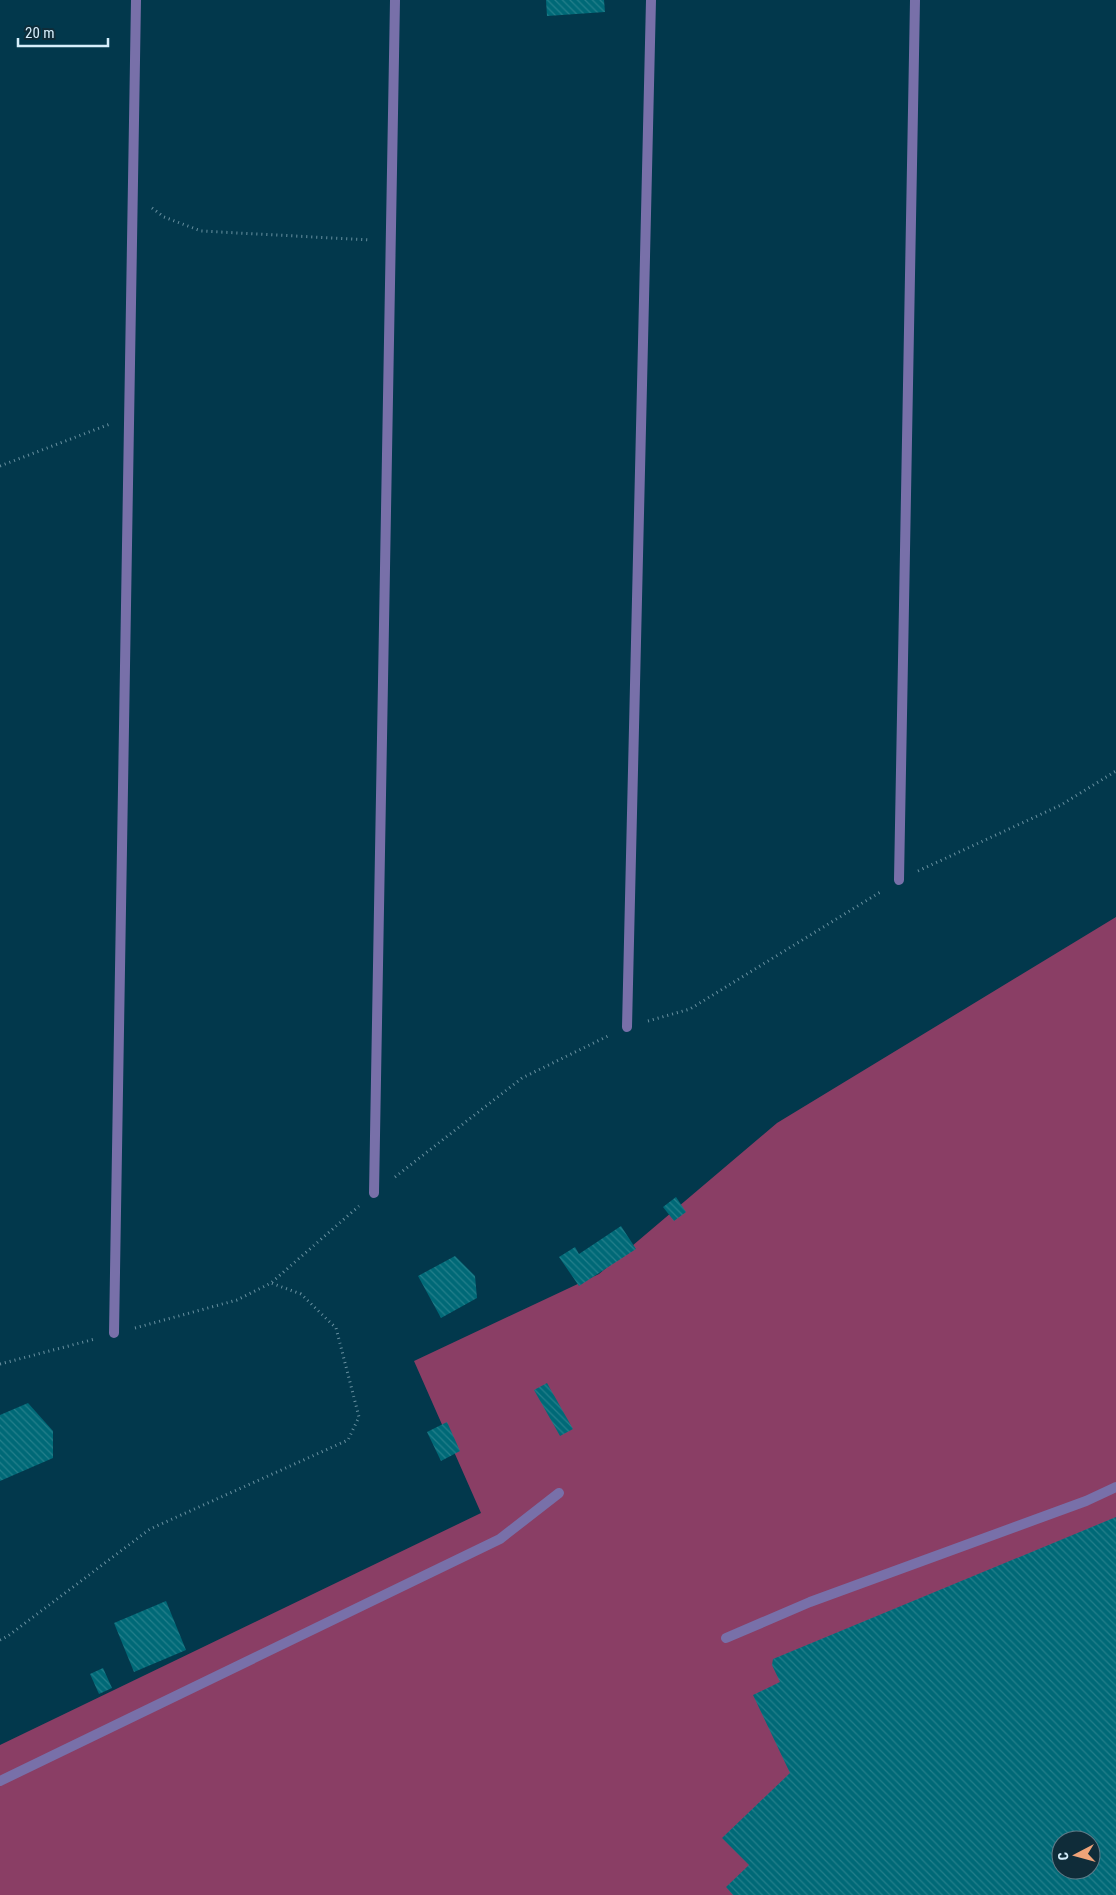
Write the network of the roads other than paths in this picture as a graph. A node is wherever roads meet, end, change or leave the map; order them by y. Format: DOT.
graph roads {
  1 [pos="136,0"];
  2 [pos="395,0"];
  3 [pos="651,0"];
  4 [pos="915,0"];
  5 [pos="900,880"];
  6 [pos="627,1027"];
  7 [pos="374,1193"];
  8 [pos="114,1333"];
  9 [pos="1116,1487"];
  10 [pos="559,1493"];
  11 [pos="726,1638"];
  12 [pos="0,1781"];
  1 -- 8 [label="street"];
  2 -- 7 [label="street"];
  3 -- 6 [label="street"];
  4 -- 5 [label="street"];
  9 -- 11 [label="street"];
  10 -- 12 [label="street"];
}
